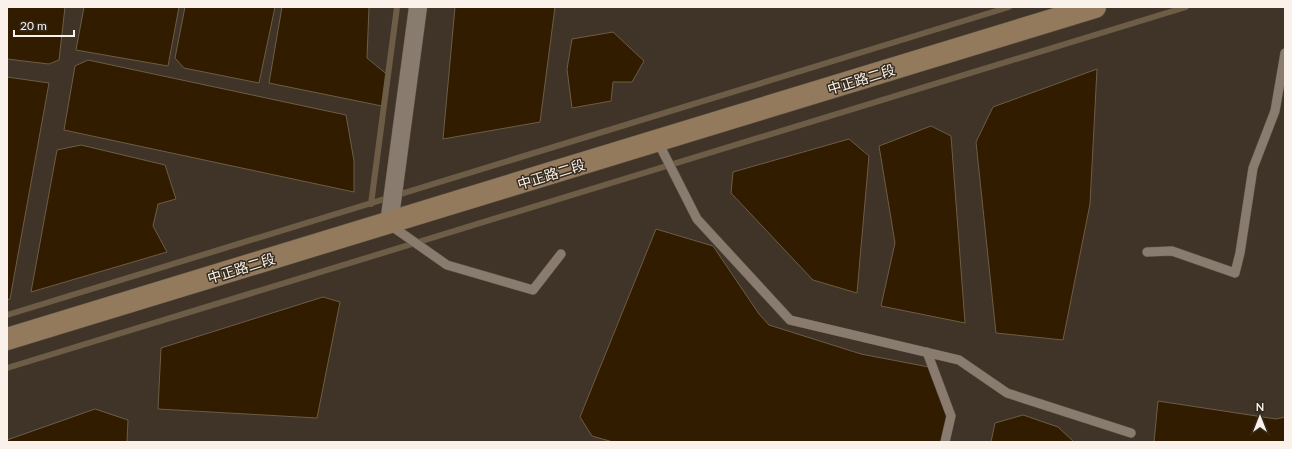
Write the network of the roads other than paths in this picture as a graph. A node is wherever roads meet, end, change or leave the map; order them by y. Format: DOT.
graph roads {
  1 [pos="418,7"];
  2 [pos="1095,7"];
  3 [pos="1285,53"];
  4 [pos="658,142"];
  5 [pos="389,224"];
  6 [pos="1147,252"];
  7 [pos="561,254"];
  8 [pos="7,339"];
  9 [pos="927,352"];
  10 [pos="1131,433"];
  11 [pos="945,442"];
  1 -- 5 [label="street"];
  2 -- 4 [label="main road, 中正路二段"];
  3 -- 6 [label="lane"];
  4 -- 5 [label="main road, 中正路二段"];
  4 -- 9 [label="lane"];
  5 -- 7 [label="lane"];
  5 -- 8 [label="main road, 中正路二段"];
  9 -- 10 [label="lane"];
  9 -- 11 [label="lane"];
}
